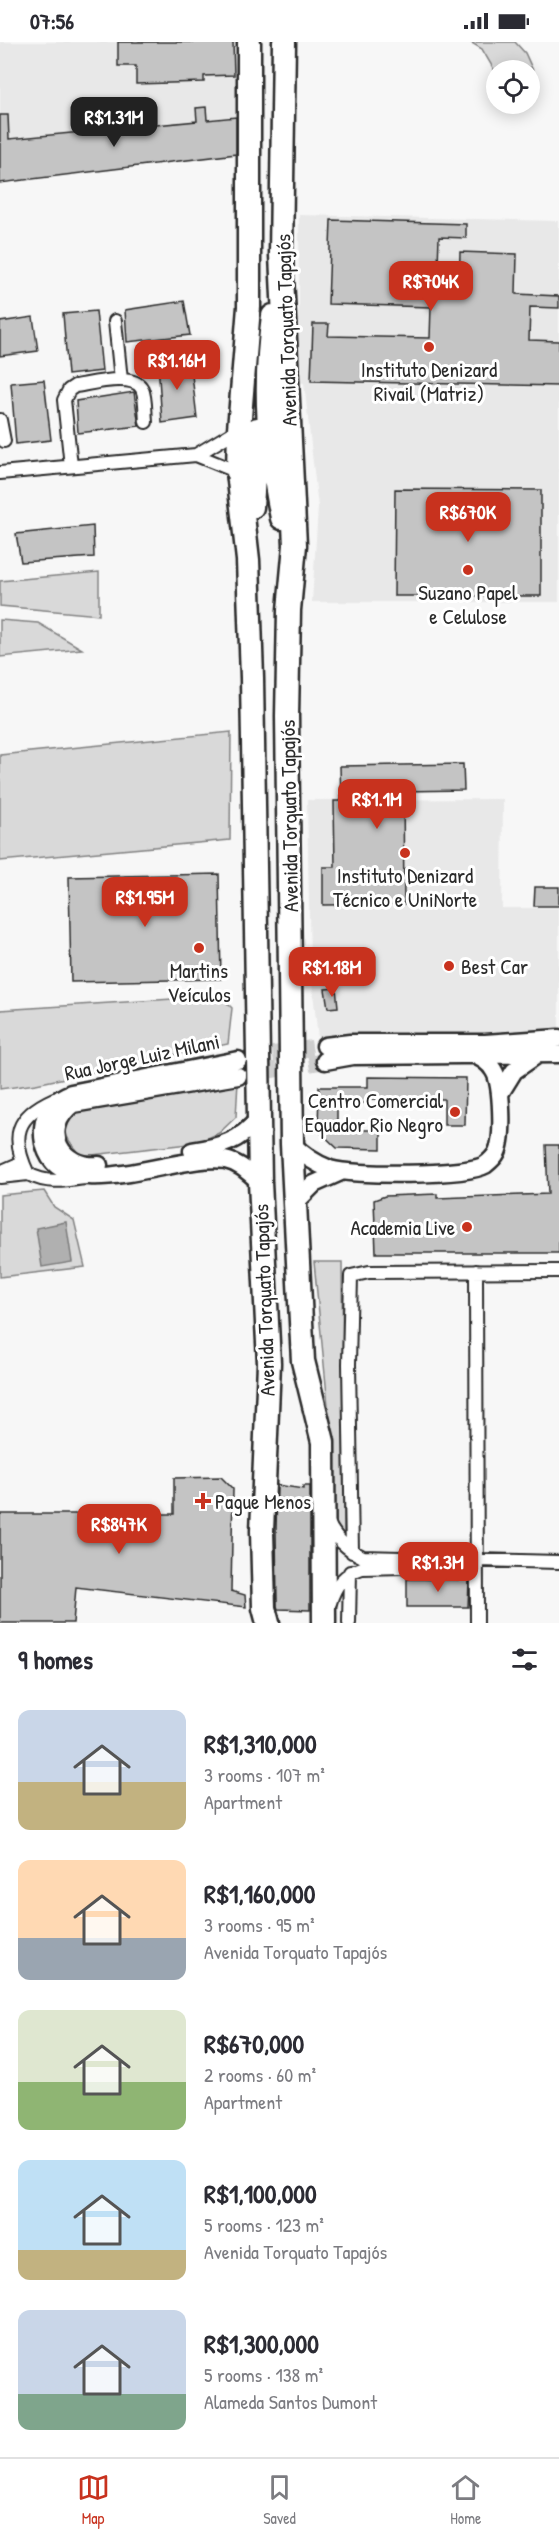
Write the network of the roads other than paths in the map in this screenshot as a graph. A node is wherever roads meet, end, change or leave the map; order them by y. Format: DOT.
graph roads {
  1 [pos="249,42"];
  2 [pos="284,42"];
  3 [pos="249,307"];
  4 [pos="115,321"];
  5 [pos="121,380"];
  6 [pos="0,420"];
  7 [pos="146,422"];
  8 [pos="239,429"];
  9 [pos="4,441"];
  10 [pos="196,455"];
  11 [pos="71,466"];
  12 [pos="237,472"];
  13 [pos="0,473"];
  14 [pos="248,560"];
  15 [pos="559,1038"];
  16 [pos="472,1054"];
  17 [pos="539,1054"];
  18 [pos="559,1054"];
  19 [pos="501,1092"];
  20 [pos="58,1097"];
  21 [pos="259,1118"];
  22 [pos="292,1144"];
  23 [pos="24,1162"];
  24 [pos="0,1172"];
  25 [pos="341,1172"];
  26 [pos="28,1174"];
  27 [pos="0,1177"];
  28 [pos="97,1177"];
  29 [pos="260,1182"];
  30 [pos="296,1202"];
  31 [pos="476,1271"];
  32 [pos="559,1271"];
  33 [pos="324,1511"];
  34 [pos="352,1552"];
  35 [pos="478,1561"];
  36 [pos="559,1562"];
  37 [pos="350,1572"];
  38 [pos="324,1621"];
  39 [pos="268,1623"];
  40 [pos="349,1623"];
  41 [pos="477,1623"];
  1 -- 3 [label="highway, Avenida Torquato Tapajós"];
  2 -- 22 [label="highway, Avenida Torquato Tapajós"];
  3 -- 8 [label="highway, Avenida Torquato Tapajós"];
  3 -- 14 [label="highway"];
  4 -- 5 [label="street"];
  5 -- 7 [label="street"];
  5 -- 11 [label="street"];
  6 -- 9 [label="street"];
  8 -- 10 [label="street"];
  8 -- 12 [label="highway, Avenida Torquato Tapajós"];
  10 -- 11 [label="street"];
  10 -- 12 [label="street"];
  11 -- 13 [label="street"];
  12 -- 14 [label="highway, Avenida Torquato Tapajós"];
  14 -- 21 [label="highway, Avenida Torquato Tapajós"];
  15 -- 16 [label="street"];
  16 -- 17 [label="street"];
  16 -- 19 [label="street"];
  17 -- 18 [label="street"];
  17 -- 19 [label="street"];
  19 -- 25 [label="street"];
  20 -- 21 [label="street, Rua Jorge Luiz Milani"];
  20 -- 23 [label="street"];
  20 -- 28 [label="street, Rua Jorge Luiz Milani"];
  21 -- 29 [label="highway, Avenida Torquato Tapajós"];
  22 -- 25 [label="street"];
  22 -- 30 [label="highway, Avenida Torquato Tapajós"];
  23 -- 24 [label="street"];
  23 -- 26 [label="street"];
  25 -- 30 [label="street"];
  26 -- 27 [label="street"];
  26 -- 28 [label="street"];
  28 -- 29 [label="street, Rua Jorge Luiz Milani"];
  29 -- 39 [label="highway, Avenida Torquato Tapajós"];
  30 -- 33 [label="highway, Avenida Torquato Tapajós"];
  31 -- 32 [label="street"];
  31 -- 34 [label="street"];
  31 -- 35 [label="street"];
  33 -- 34 [label="street"];
  33 -- 38 [label="highway, Avenida Torquato Tapajós"];
  34 -- 35 [label="street"];
  35 -- 36 [label="street"];
  35 -- 37 [label="street"];
  35 -- 41 [label="street"];
  37 -- 38 [label="street"];
  37 -- 40 [label="street"];
}
